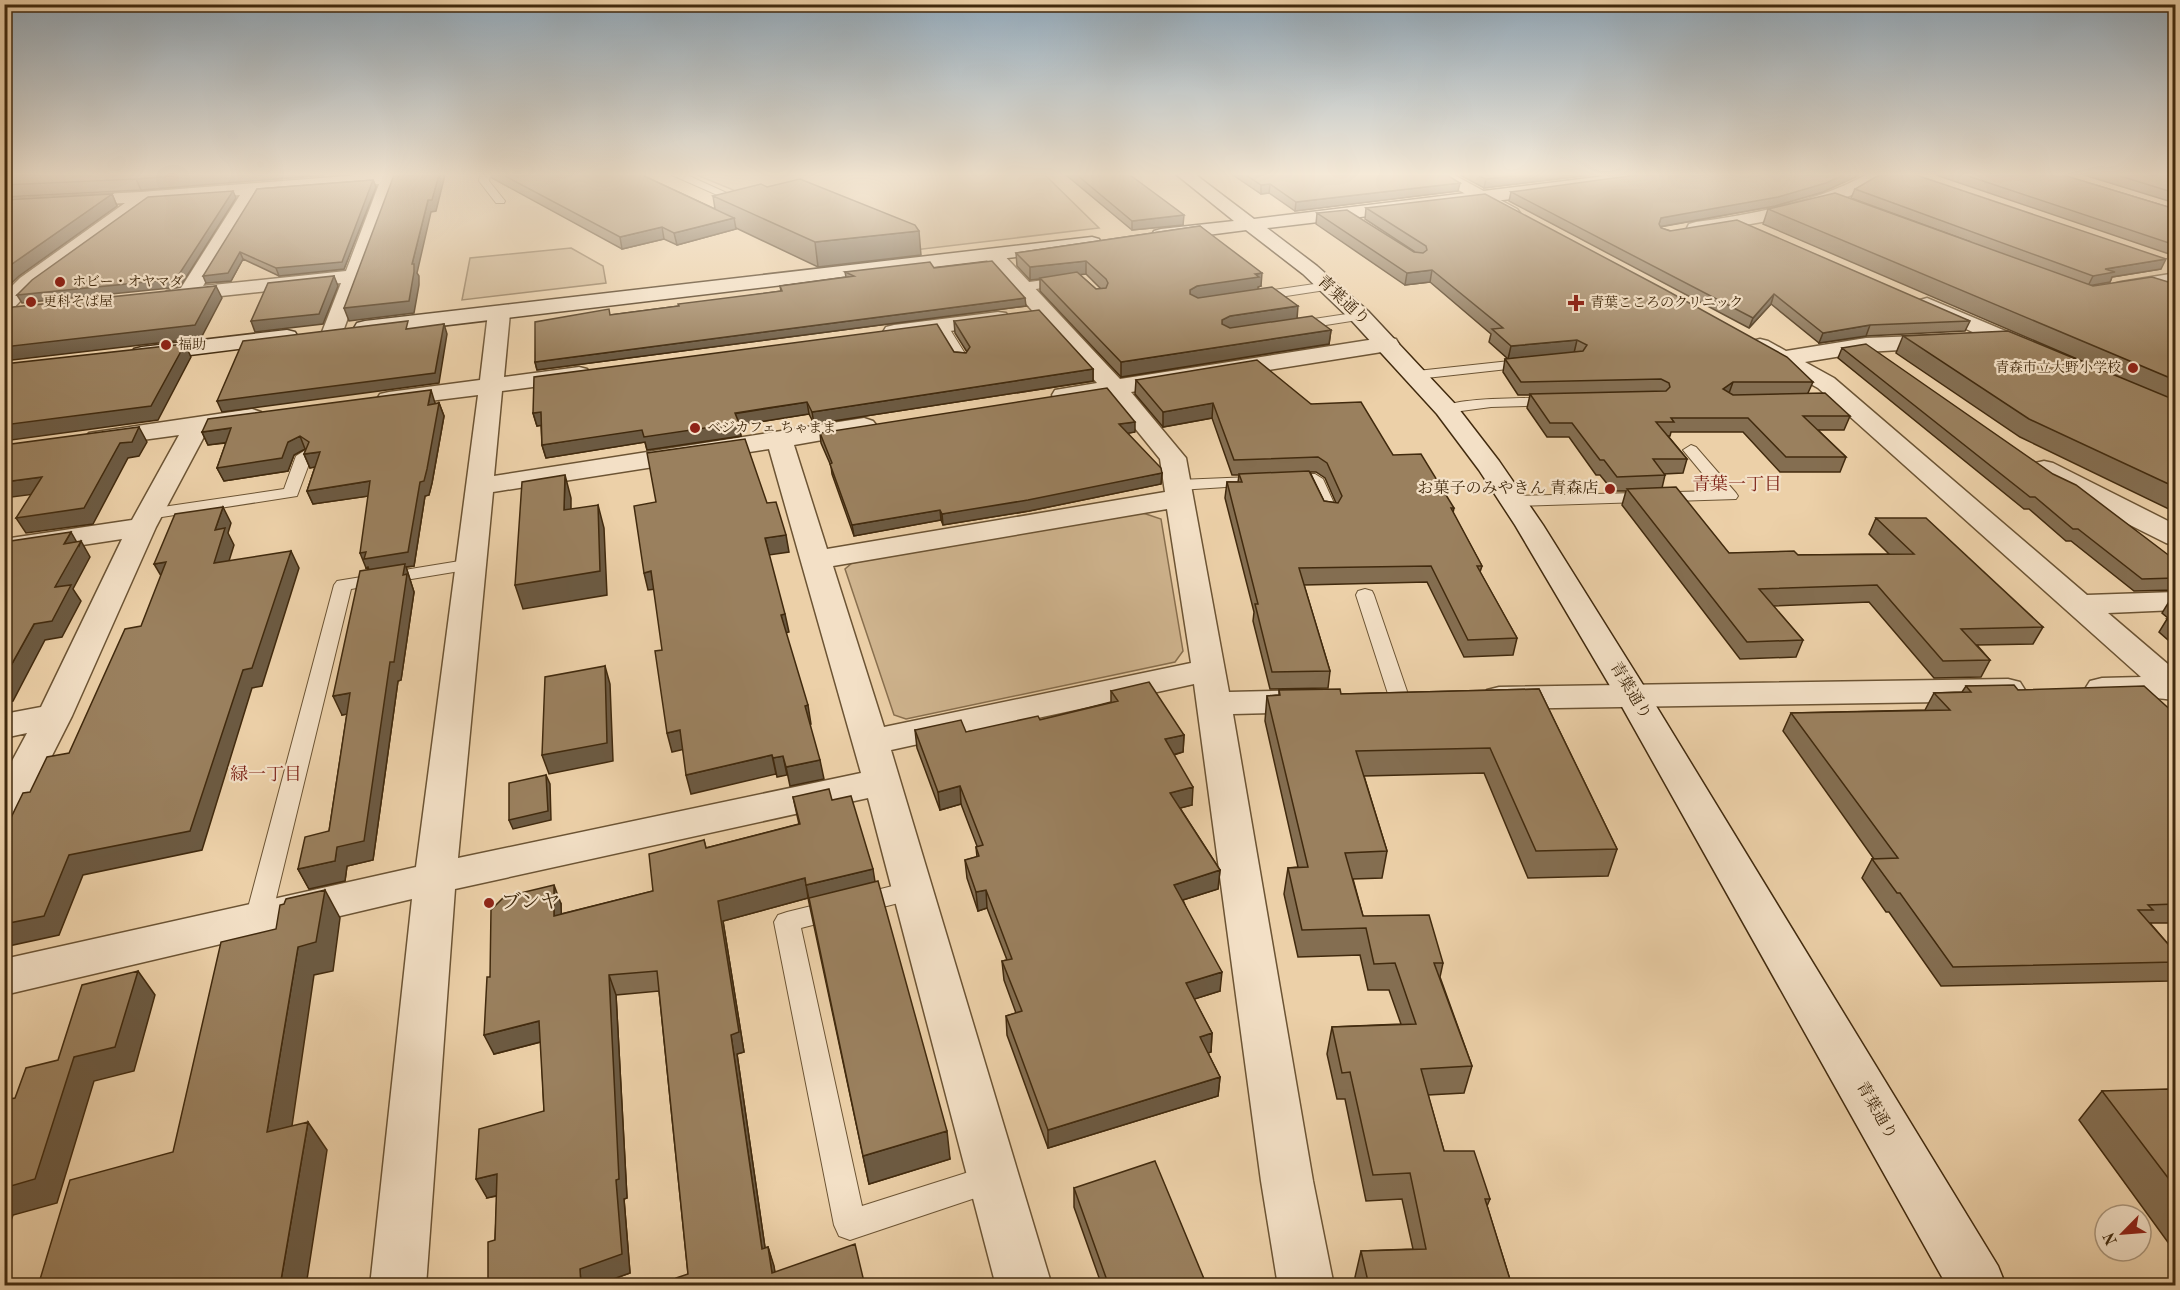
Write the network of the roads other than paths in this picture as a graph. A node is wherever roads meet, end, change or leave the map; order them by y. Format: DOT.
graph roads {
  1 [pos="92,235"];
  2 [pos="230,235"];
  3 [pos="368,235"];
  4 [pos="1158,235"];
  5 [pos="1264,235"];
  6 [pos="1143,237"];
  7 [pos="1108,241"];
  8 [pos="993,255"];
  9 [pos="352,276"];
  10 [pos="1081,279"];
  11 [pos="2175,279"];
  12 [pos="1328,286"];
  13 [pos="1022,287"];
  14 [pos="2108,291"];
  15 [pos="188,293"];
  16 [pos="154,297"];
  17 [pos="1244,298"];
  18 [pos="1912,298"];
  19 [pos="4,307"];
  20 [pos="27,311"];
  21 [pos="1044,312"];
  22 [pos="499,313"];
  23 [pos="4,314"];
  24 [pos="1360,316"];
  25 [pos="941,326"];
  26 [pos="1275,329"];
  27 [pos="333,332"];
  28 [pos="870,335"];
  29 [pos="1741,336"];
  30 [pos="2005,339"];
  31 [pos="1388,344"];
  32 [pos="1866,345"];
  33 [pos="122,357"];
  34 [pos="2048,357"];
  35 [pos="1782,359"];
  36 [pos="962,360"];
  37 [pos="1540,362"];
  38 [pos="1895,365"];
  39 [pos="597,371"];
  40 [pos="1417,375"];
  41 [pos="490,386"];
  42 [pos="1114,387"];
  43 [pos="1033,400"];
  44 [pos="1574,401"];
  45 [pos="362,403"];
  46 [pos="1446,409"];
  47 [pos="280,414"];
  48 [pos="894,422"];
  49 [pos="198,424"];
  50 [pos="779,440"];
  51 [pos="73,442"];
  52 [pos="1691,450"];
  53 [pos="2020,452"];
  54 [pos="304,456"];
  55 [pos="481,486"];
  56 [pos="1179,491"];
  57 [pos="1512,501"];
  58 [pos="1330,512"];
  59 [pos="146,521"];
  60 [pos="2175,537"];
  61 [pos="4,548"];
  62 [pos="815,560"];
  63 [pos="472,564"];
  64 [pos="1365,595"];
  65 [pos="2175,601"];
  66 [pos="2081,605"];
  67 [pos="1212,686"];
  68 [pos="2174,689"];
  69 [pos="1633,696"];
  70 [pos="1436,699"];
  71 [pos="1472,699"];
  72 [pos="1400,700"];
  73 [pos="54,716"];
  74 [pos="4,726"];
  75 [pos="877,762"];
  76 [pos="4,813"];
  77 [pos="435,878"];
  78 [pos="912,890"];
  79 [pos="258,919"];
  80 [pos="4,977"];
  81 [pos="994,1178"];
  82 [pos="398,1286"];
  83 [pos="1024,1286"];
  84 [pos="1306,1286"];
  85 [pos="1978,1286"];
  1 -- 19 [label="street"];
  2 -- 15 [label="street"];
  3 -- 9 [label="street"];
  4 -- 6 [label="street"];
  5 -- 12 [label="street, 青葉通り"];
  7 -- 8 [label="street"];
  8 -- 13 [label="street"];
  8 -- 22 [label="street"];
  9 -- 15 [label="street"];
  9 -- 27 [label="street"];
  10 -- 13 [label="lane"];
  11 -- 14 [label="street"];
  12 -- 17 [label="lane"];
  12 -- 24 [label="street, 青葉通り"];
  13 -- 21 [label="street"];
  15 -- 16 [label="street"];
  18 -- 30 [label="street"];
  20 -- 23 [label="street"];
  21 -- 25 [label="street"];
  21 -- 42 [label="street"];
  22 -- 27 [label="street"];
  22 -- 41 [label="street"];
  24 -- 26 [label="lane"];
  24 -- 31 [label="street, 青葉通り"];
  25 -- 28 [label="street"];
  25 -- 36 [label="lane"];
  27 -- 33 [label="street"];
  29 -- 35 [label="street"];
  30 -- 32 [label="street"];
  30 -- 34 [label="street"];
  31 -- 40 [label="street, 青葉通り"];
  31 -- 42 [label="street"];
  32 -- 35 [label="street"];
  32 -- 38 [label="street"];
  35 -- 66 [label="street"];
  37 -- 40 [label="lane"];
  39 -- 41 [label="street"];
  40 -- 46 [label="street, 青葉通り"];
  41 -- 45 [label="street"];
  41 -- 55 [label="street"];
  42 -- 43 [label="street"];
  42 -- 56 [label="street"];
  44 -- 46 [label="lane"];
  46 -- 57 [label="street, 青葉通り"];
  47 -- 49 [label="street"];
  48 -- 50 [label="street"];
  49 -- 51 [label="street"];
  49 -- 59 [label="street"];
  50 -- 55 [label="street"];
  50 -- 62 [label="street"];
  52 -- 57 [label="lane"];
  53 -- 60 [label="street"];
  54 -- 59 [label="lane"];
  55 -- 63 [label="street"];
  56 -- 58 [label="lane"];
  56 -- 62 [label="street"];
  56 -- 67 [label="street"];
  57 -- 69 [label="street, 青葉通り"];
  59 -- 61 [label="street"];
  59 -- 73 [label="street"];
  62 -- 75 [label="street"];
  63 -- 77 [label="street"];
  63 -- 79 [label="lane"];
  64 -- 72 [label="lane"];
  65 -- 66 [label="street"];
  66 -- 68 [label="street"];
  67 -- 72 [label="street"];
  67 -- 75 [label="street"];
  67 -- 84 [label="street"];
  68 -- 69 [label="street"];
  69 -- 71 [label="street"];
  69 -- 85 [label="street, 青葉通り"];
  70 -- 72 [label="street"];
  73 -- 74 [label="street"];
  73 -- 76 [label="street"];
  75 -- 77 [label="street"];
  75 -- 78 [label="street"];
  77 -- 79 [label="street"];
  77 -- 82 [label="street"];
  78 -- 81 [label="street"];
  78 -- 81 [label="lane"];
  79 -- 80 [label="street"];
  81 -- 83 [label="street"];
}
